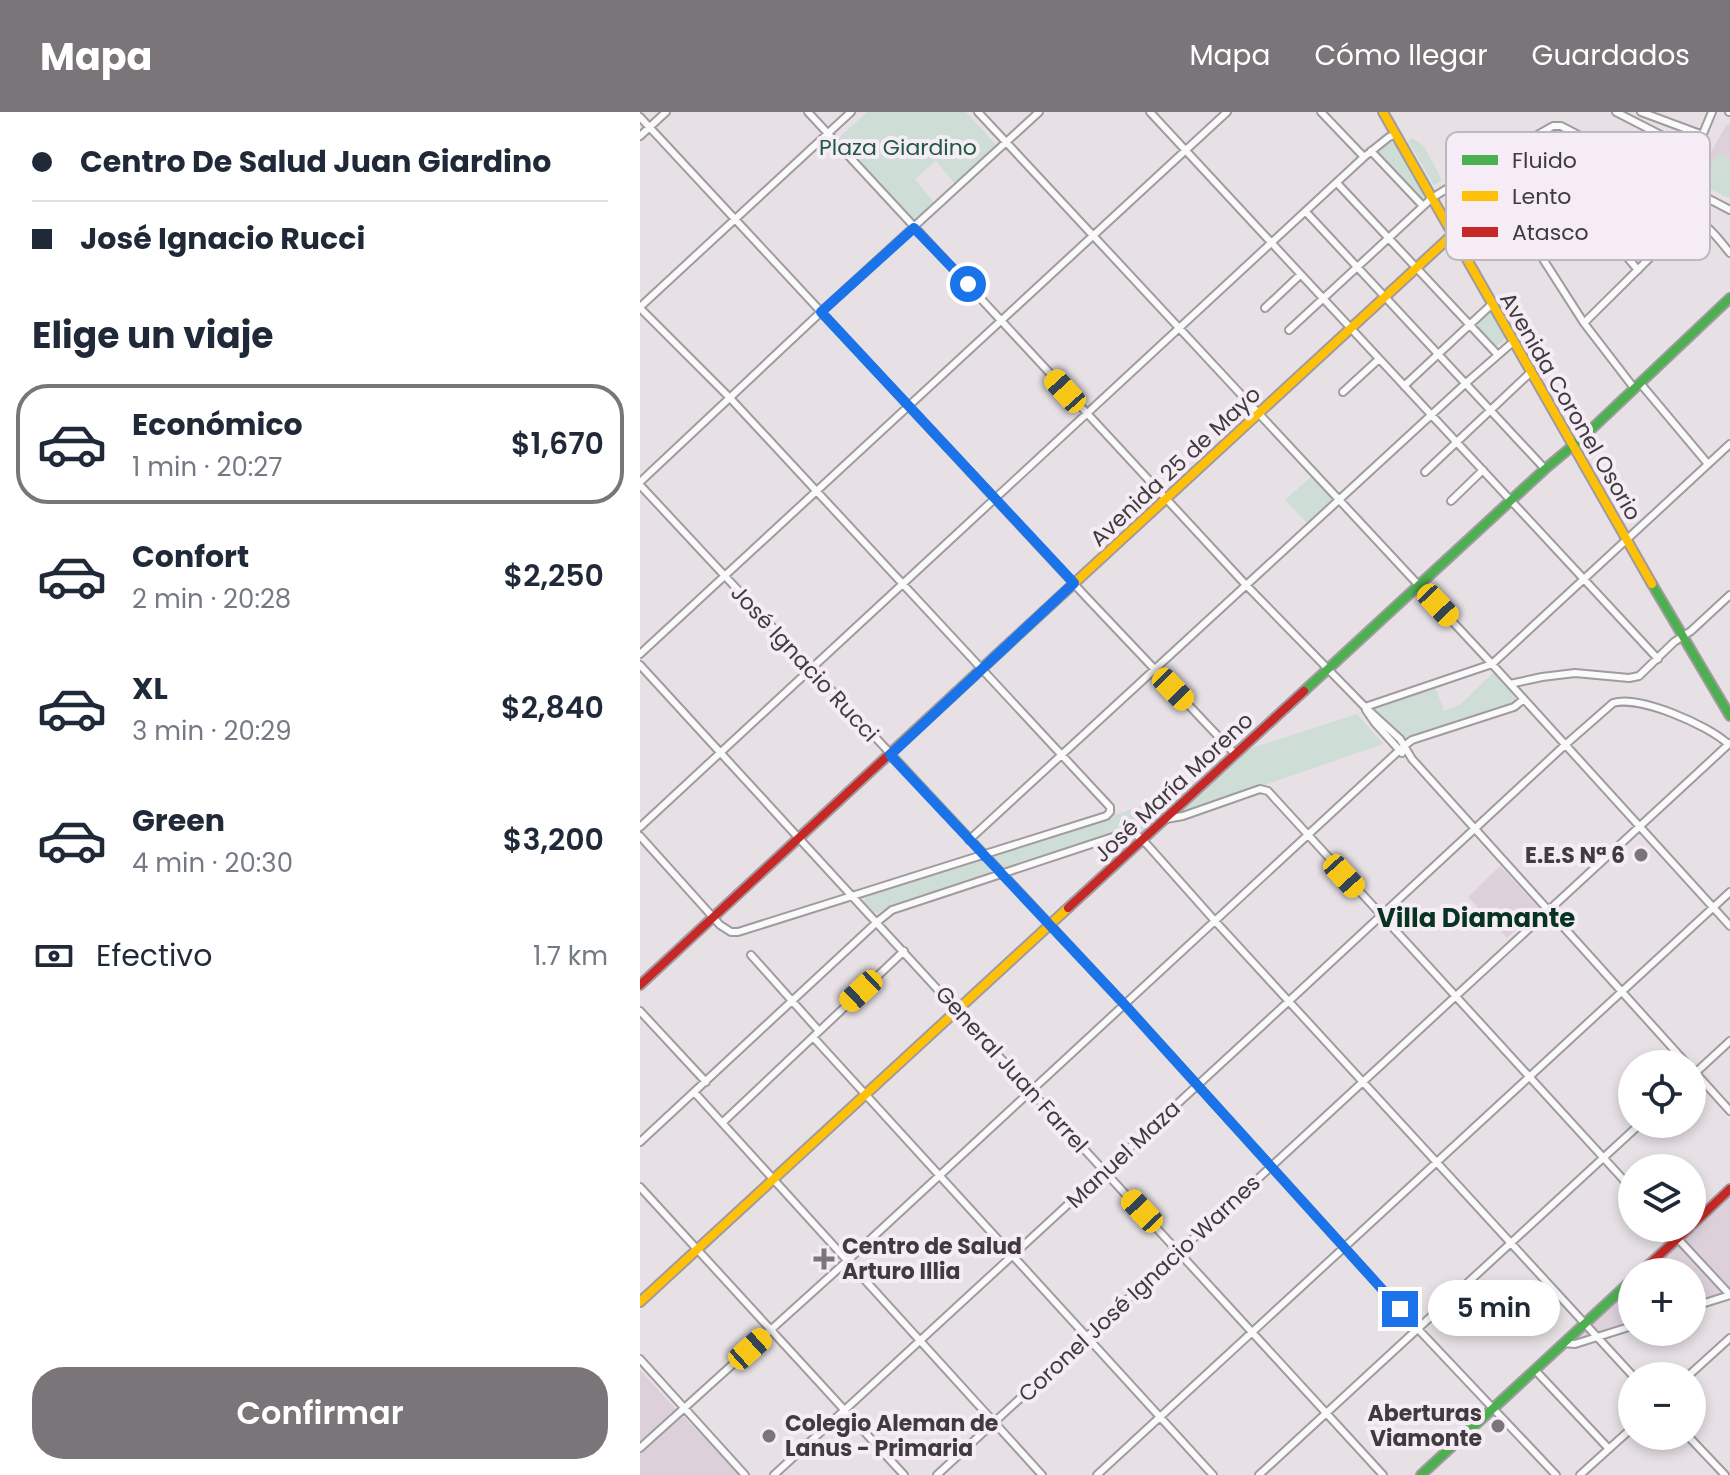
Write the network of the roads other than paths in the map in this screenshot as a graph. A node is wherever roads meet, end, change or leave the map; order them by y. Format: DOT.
graph roads {
  1 [pos="666,112"];
  2 [pos="808,112"];
  3 [pos="851,112"];
  4 [pos="978,112"];
  5 [pos="1039,112"];
  6 [pos="1150,112"];
  7 [pos="1227,112"];
  8 [pos="1321,112"];
  9 [pos="1383,112"];
  10 [pos="1616,112"];
  11 [pos="1641,112"];
  12 [pos="1712,112"];
  13 [pos="640,117"];
  14 [pos="649,128"];
  15 [pos="1542,132"];
  16 [pos="1570,132"];
  17 [pos="1655,132"];
  18 [pos="1695,132"];
  19 [pos="1704,132"];
  20 [pos="828,134"];
  21 [pos="1396,134"];
  22 [pos="640,136"];
  23 [pos="1006,143"];
  24 [pos="1186,150"];
  25 [pos="1371,151"];
  26 [pos="1364,157"];
  27 [pos="1337,183"];
  28 [pos="1446,189"];
  29 [pos="1432,198"];
  30 [pos="1710,200"];
  31 [pos="1423,206"];
  32 [pos="1730,210"];
  33 [pos="1306,212"];
  34 [pos="736,219"];
  35 [pos="1446,224"];
  36 [pos="914,228"];
  37 [pos="1710,232"];
  38 [pos="1093,236"];
  39 [pos="1729,237"];
  40 [pos="1388,238"];
  41 [pos="1446,240"];
  42 [pos="1272,244"];
  43 [pos="1723,245"];
  44 [pos="1730,253"];
  45 [pos="1466,260"];
  46 [pos="1544,260"];
  47 [pos="1630,260"];
  48 [pos="1648,260"];
  49 [pos="1356,267"];
  50 [pos="1416,267"];
  51 [pos="1638,270"];
  52 [pos="1300,275"];
  53 [pos="1384,296"];
  54 [pos="1322,298"];
  55 [pos="1730,298"];
  56 [pos="1492,304"];
  57 [pos="640,308"];
  58 [pos="1265,308"];
  59 [pos="821,312"];
  60 [pos="1001,321"];
  61 [pos="1584,323"];
  62 [pos="1469,324"];
  63 [pos="1350,328"];
  64 [pos="1179,329"];
  65 [pos="1289,330"];
  66 [pos="1513,342"];
  67 [pos="1438,353"];
  68 [pos="1497,354"];
  69 [pos="1379,359"];
  70 [pos="1531,372"];
  71 [pos="1466,383"];
  72 [pos="1404,386"];
  73 [pos="1637,386"];
  74 [pos="1343,392"];
  75 [pos="730,398"];
  76 [pos="909,405"];
  77 [pos="1491,410"];
  78 [pos="1259,413"];
  79 [pos="1087,414"];
  80 [pos="1431,415"];
  81 [pos="1457,442"];
  82 [pos="1730,444"];
  83 [pos="1574,445"];
  84 [pos="1708,464"];
  85 [pos="1545,469"];
  86 [pos="1483,470"];
  87 [pos="1425,472"];
  88 [pos="640,484"];
  89 [pos="817,491"];
  90 [pos="995,499"];
  91 [pos="1166,499"];
  92 [pos="1339,499"];
  93 [pos="1512,500"];
  94 [pos="1451,501"];
  95 [pos="1626,539"];
  96 [pos="724,575"];
  97 [pos="1584,580"];
  98 [pos="1074,583"];
  99 [pos="902,585"];
  100 [pos="1246,585"];
  101 [pos="1419,586"];
  102 [pos="1730,595"];
  103 [pos="1682,637"];
  104 [pos="640,654"];
  105 [pos="1658,659"];
  106 [pos="1492,664"];
  107 [pos="640,665"];
  108 [pos="1329,669"];
  109 [pos="811,670"];
  110 [pos="981,670"];
  111 [pos="1154,670"];
  112 [pos="1510,684"];
  113 [pos="1524,699"];
  114 [pos="1365,707"];
  115 [pos="1730,716"];
  116 [pos="1729,743"];
  117 [pos="1565,745"];
  118 [pos="1402,748"];
  119 [pos="721,752"];
  120 [pos="1235,754"];
  121 [pos="890,755"];
  122 [pos="1061,756"];
  123 [pos="1166,819"];
  124 [pos="1640,826"];
  125 [pos="640,827"];
  126 [pos="1474,829"];
  127 [pos="1307,835"];
  128 [pos="640,836"];
  129 [pos="800,838"];
  130 [pos="969,840"];
  131 [pos="1143,840"];
  132 [pos="983,855"];
  133 [pos="1002,874"];
  134 [pos="1730,892"];
  135 [pos="852,896"];
  136 [pos="1713,907"];
  137 [pos="1548,911"];
  138 [pos="1381,916"];
  139 [pos="713,917"];
  140 [pos="1215,921"];
  141 [pos="877,922"];
  142 [pos="1049,925"];
  143 [pos="1730,926"];
  144 [pos="904,951"];
  145 [pos="751,955"];
  146 [pos="640,985"];
  147 [pos="1621,992"];
  148 [pos="1455,997"];
  149 [pos="792,1001"];
  150 [pos="1289,1001"];
  151 [pos="1124,1004"];
  152 [pos="957,1009"];
  153 [pos="640,1011"];
  154 [pos="816,1034"];
  155 [pos="1730,1041"];
  156 [pos="1674,1050"];
  157 [pos="1706,1062"];
  158 [pos="1529,1077"];
  159 [pos="1363,1081"];
  160 [pos="706,1082"];
  161 [pos="1197,1085"];
  162 [pos="1706,1086"];
  163 [pos="1031,1090"];
  164 [pos="695,1093"];
  165 [pos="865,1094"];
  166 [pos="1730,1111"];
  167 [pos="722,1123"];
  168 [pos="1625,1138"];
  169 [pos="640,1142"];
  170 [pos="1603,1158"];
  171 [pos="1436,1163"];
  172 [pos="1271,1166"];
  173 [pos="1105,1171"];
  174 [pos="1618,1174"];
  175 [pos="939,1175"];
  176 [pos="772,1179"];
  177 [pos="640,1187"];
  178 [pos="1730,1189"];
  179 [pos="1706,1211"];
  180 [pos="1674,1242"];
  181 [pos="1682,1242"];
  182 [pos="1510,1243"];
  183 [pos="1344,1247"];
  184 [pos="698,1249"];
  185 [pos="1179,1251"];
  186 [pos="1012,1256"];
  187 [pos="1656,1258"];
  188 [pos="847,1261"];
  189 [pos="1618,1293"];
  190 [pos="1730,1295"];
  191 [pos="640,1302"];
  192 [pos="1706,1303"];
  193 [pos="1585,1323"];
  194 [pos="771,1329"];
  195 [pos="1418,1329"];
  196 [pos="1618,1330"];
  197 [pos="1254,1332"];
  198 [pos="1087,1336"];
  199 [pos="1597,1336"];
  200 [pos="1730,1338"];
  201 [pos="920,1341"];
  202 [pos="1563,1343"];
  203 [pos="640,1359"];
  204 [pos="1620,1362"];
  205 [pos="1703,1362"];
  206 [pos="1535,1370"];
  207 [pos="685,1407"];
  208 [pos="1493,1409"];
  209 [pos="845,1411"];
  210 [pos="1326,1414"];
  211 [pos="1160,1418"];
  212 [pos="993,1422"];
  213 [pos="1618,1441"];
  214 [pos="640,1448"];
  215 [pos="1609,1449"];
  216 [pos="1701,1450"];
  217 [pos="745,1475"];
  218 [pos="774,1475"];
  219 [pos="904,1475"];
  220 [pos="937,1475"];
  221 [pos="1042,1475"];
  222 [pos="1097,1475"];
  223 [pos="1213,1475"];
  224 [pos="1259,1475"];
  225 [pos="1383,1475"];
  226 [pos="1421,1475"];
  227 [pos="1556,1475"];
  228 [pos="1580,1475"];
  229 [pos="1725,1475"];
  1 -- 14 [label="street"];
  2 -- 20 [label="street"];
  3 -- 20 [label="street"];
  4 -- 23 [label="street"];
  5 -- 23 [label="street"];
  6 -- 24 [label="street"];
  7 -- 24 [label="street"];
  8 -- 26 [label="street"];
  9 -- 21 [label="street, Avenida Coronel Osorio"];
  10 -- 17 [label="street"];
  11 -- 18 [label="street"];
  12 -- 19 [label="street"];
  13 -- 14 [label="street"];
  14 -- 22 [label="street"];
  14 -- 34 [label="street"];
  15 -- 16 [label="street"];
  20 -- 34 [label="street"];
  20 -- 36 [label="street"];
  21 -- 25 [label="street"];
  21 -- 29 [label="street, Avenida Coronel Osorio"];
  23 -- 36 [label="street"];
  23 -- 38 [label="street"];
  24 -- 38 [label="street"];
  24 -- 42 [label="street"];
  25 -- 26 [label="street"];
  25 -- 31 [label="street"];
  26 -- 27 [label="street"];
  27 -- 33 [label="street"];
  27 -- 40 [label="street"];
  28 -- 29 [label="street"];
  29 -- 31 [label="street"];
  29 -- 35 [label="street, Avenida Coronel Osorio"];
  30 -- 32 [label="street"];
  31 -- 40 [label="street"];
  33 -- 42 [label="street"];
  33 -- 49 [label="street"];
  34 -- 57 [label="street"];
  34 -- 59 [label="street"];
  36 -- 59 [label="street"];
  36 -- 60 [label="street"];
  37 -- 43 [label="street"];
  38 -- 60 [label="street"];
  38 -- 64 [label="street"];
  39 -- 43 [label="street"];
  40 -- 49 [label="street"];
  40 -- 50 [label="street"];
  41 -- 50 [label="street, Avenida 25 de Mayo"];
  42 -- 52 [label="street"];
  42 -- 64 [label="street"];
  43 -- 44 [label="street"];
  45 -- 56 [label="street, Avenida Coronel Osorio"];
  46 -- 61 [label="street"];
  47 -- 51 [label="street"];
  48 -- 51 [label="street"];
  49 -- 53 [label="street"];
  49 -- 54 [label="street"];
  50 -- 53 [label="street, Avenida 25 de Mayo"];
  50 -- 62 [label="street"];
  51 -- 61 [label="street"];
  52 -- 54 [label="street"];
  52 -- 58 [label="street"];
  53 -- 63 [label="street, Avenida 25 de Mayo"];
  53 -- 67 [label="street"];
  54 -- 63 [label="street"];
  54 -- 65 [label="street"];
  55 -- 73 [label="street, José María Moreno"];
  56 -- 62 [label="street"];
  56 -- 66 [label="street, Avenida Coronel Osorio"];
  57 -- 75 [label="street"];
  59 -- 75 [label="street"];
  59 -- 76 [label="street"];
  60 -- 76 [label="street"];
  60 -- 79 [label="street"];
  61 -- 73 [label="street"];
  62 -- 67 [label="street"];
  62 -- 68 [label="street"];
  63 -- 69 [label="street"];
  63 -- 78 [label="street, Avenida 25 de Mayo"];
  64 -- 78 [label="street"];
  64 -- 79 [label="street"];
  66 -- 68 [label="street"];
  66 -- 70 [label="street, Avenida Coronel Osorio"];
  67 -- 71 [label="street"];
  67 -- 72 [label="street"];
  68 -- 71 [label="street"];
  69 -- 72 [label="street"];
  69 -- 74 [label="street"];
  70 -- 77 [label="street"];
  70 -- 83 [label="street, Avenida Coronel Osorio"];
  71 -- 77 [label="street"];
  71 -- 80 [label="street"];
  72 -- 80 [label="street"];
  73 -- 83 [label="street, José María Moreno"];
  73 -- 84 [label="street"];
  75 -- 88 [label="street"];
  75 -- 89 [label="street"];
  76 -- 89 [label="street"];
  76 -- 90 [label="street"];
  77 -- 81 [label="street"];
  77 -- 85 [label="street"];
  78 -- 91 [label="street, Avenida 25 de Mayo"];
  78 -- 92 [label="street"];
  79 -- 90 [label="street"];
  79 -- 91 [label="street"];
  80 -- 81 [label="street"];
  80 -- 92 [label="street"];
  81 -- 86 [label="street"];
  81 -- 87 [label="street"];
  82 -- 84 [label="street"];
  83 -- 85 [label="street, José María Moreno"];
  83 -- 95 [label="street, Avenida Coronel Osorio"];
  84 -- 95 [label="street"];
  85 -- 93 [label="street, José María Moreno"];
  86 -- 93 [label="street"];
  86 -- 94 [label="street"];
  88 -- 96 [label="street, José Ignacio Rucci"];
  89 -- 96 [label="street"];
  89 -- 99 [label="street"];
  90 -- 98 [label="street"];
  90 -- 99 [label="street"];
  91 -- 98 [label="street, Avenida 25 de Mayo"];
  91 -- 100 [label="street"];
  92 -- 100 [label="street"];
  92 -- 101 [label="street"];
  93 -- 97 [label="street"];
  93 -- 101 [label="street, José María Moreno"];
  95 -- 97 [label="street"];
  95 -- 103 [label="street, Avenida Coronel Osorio"];
  96 -- 104 [label="street"];
  96 -- 109 [label="street, José Ignacio Rucci"];
  97 -- 105 [label="street"];
  97 -- 106 [label="street"];
  98 -- 110 [label="street, Avenida 25 de Mayo"];
  98 -- 111 [label="street"];
  99 -- 109 [label="street"];
  99 -- 110 [label="street"];
  100 -- 108 [label="street"];
  100 -- 111 [label="street"];
  101 -- 106 [label="street"];
  101 -- 108 [label="street, José María Moreno"];
  102 -- 103 [label="street"];
  103 -- 105 [label="street"];
  103 -- 115 [label="street, Avenida Coronel Osorio"];
  105 -- 112 [label="street"];
  106 -- 112 [label="street"];
  106 -- 114 [label="street"];
  107 -- 119 [label="street, General Juan Farrel"];
  108 -- 114 [label="street"];
  108 -- 120 [label="street, José María Moreno"];
  109 -- 119 [label="street"];
  109 -- 121 [label="street, José Ignacio Rucci"];
  110 -- 121 [label="street, Avenida 25 de Mayo"];
  110 -- 122 [label="street"];
  111 -- 120 [label="street"];
  111 -- 122 [label="street"];
  112 -- 113 [label="street"];
  113 -- 117 [label="street"];
  113 -- 118 [label="street"];
  114 -- 118 [label="street"];
  116 -- 117 [label="street, Manuel Maza"];
  116 -- 124 [label="street, Coronel José Ignacio Warnes"];
  117 -- 124 [label="street"];
  117 -- 126 [label="street, Manuel Maza"];
  118 -- 126 [label="street"];
  118 -- 127 [label="street"];
  119 -- 125 [label="street"];
  119 -- 129 [label="street, General Juan Farrel"];
  120 -- 123 [label="street, José María Moreno"];
  121 -- 129 [label="street, Avenida 25 de Mayo"];
  121 -- 130 [label="street, José Ignacio Rucci"];
  122 -- 130 [label="street"];
  122 -- 132 [label="street"];
  123 -- 127 [label="street"];
  123 -- 131 [label="street, José María Moreno"];
  124 -- 136 [label="street"];
  124 -- 137 [label="street, Coronel José Ignacio Warnes"];
  126 -- 137 [label="street"];
  126 -- 138 [label="street, Manuel Maza"];
  127 -- 138 [label="street"];
  127 -- 140 [label="street"];
  128 -- 139 [label="street"];
  129 -- 135 [label="street, General Juan Farrel"];
  129 -- 139 [label="street, Avenida 25 de Mayo"];
  130 -- 132 [label="street, José Ignacio Rucci"];
  131 -- 133 [label="street"];
  131 -- 140 [label="street"];
  131 -- 142 [label="street, José María Moreno"];
  132 -- 133 [label="street, José Ignacio Rucci"];
  132 -- 135 [label="street"];
  133 -- 141 [label="street"];
  133 -- 142 [label="street, José Ignacio Rucci"];
  134 -- 136 [label="street"];
  135 -- 139 [label="street"];
  135 -- 141 [label="street, General Juan Farrel"];
  136 -- 143 [label="street"];
  136 -- 147 [label="street"];
  137 -- 147 [label="street"];
  137 -- 148 [label="street, Coronel José Ignacio Warnes"];
  138 -- 148 [label="street"];
  138 -- 150 [label="street, Manuel Maza"];
  139 -- 146 [label="street, Avenida 25 de Mayo"];
  140 -- 150 [label="street"];
  140 -- 151 [label="street"];
  141 -- 144 [label="street, General Juan Farrel"];
  141 -- 149 [label="street"];
  142 -- 151 [label="street, José Ignacio Rucci"];
  142 -- 152 [label="street, José María Moreno"];
  144 -- 152 [label="street, General Juan Farrel"];
  144 -- 154 [label="street"];
  145 -- 149 [label="street"];
  147 -- 156 [label="street"];
  147 -- 158 [label="street"];
  148 -- 158 [label="street"];
  148 -- 159 [label="street, Coronel José Ignacio Warnes"];
  149 -- 154 [label="street"];
  149 -- 160 [label="street"];
  150 -- 159 [label="street"];
  150 -- 161 [label="street, Manuel Maza"];
  151 -- 161 [label="street, José Ignacio Rucci"];
  151 -- 163 [label="street"];
  152 -- 163 [label="street, General Juan Farrel"];
  152 -- 165 [label="street, José María Moreno"];
  153 -- 160 [label="street"];
  154 -- 165 [label="street"];
  154 -- 167 [label="street"];
  155 -- 157 [label="street"];
  158 -- 170 [label="street"];
  158 -- 171 [label="street"];
  159 -- 171 [label="street"];
  159 -- 172 [label="street, Coronel José Ignacio Warnes"];
  160 -- 164 [label="street"];
  161 -- 172 [label="street, José Ignacio Rucci"];
  161 -- 173 [label="street, Manuel Maza"];
  162 -- 166 [label="street"];
  163 -- 173 [label="street, General Juan Farrel"];
  163 -- 175 [label="street"];
  164 -- 167 [label="street"];
  164 -- 169 [label="street"];
  165 -- 175 [label="street"];
  165 -- 176 [label="street, José María Moreno"];
  167 -- 176 [label="street"];
  168 -- 170 [label="street"];
  170 -- 174 [label="street"];
  170 -- 182 [label="street"];
  171 -- 182 [label="street"];
  171 -- 183 [label="street"];
  172 -- 183 [label="street, José Ignacio Rucci"];
  172 -- 185 [label="street, Coronel José Ignacio Warnes"];
  173 -- 185 [label="street, General Juan Farrel"];
  173 -- 186 [label="street, Manuel Maza"];
  175 -- 186 [label="street"];
  175 -- 188 [label="street"];
  176 -- 184 [label="street, José María Moreno"];
  176 -- 188 [label="street"];
  177 -- 184 [label="street"];
  178 -- 179 [label="street"];
  180 -- 187 [label="street"];
  181 -- 190 [label="street"];
  182 -- 193 [label="street"];
  182 -- 195 [label="street"];
  183 -- 195 [label="street, José Ignacio Rucci"];
  183 -- 197 [label="street"];
  184 -- 191 [label="street, José María Moreno"];
  184 -- 194 [label="street"];
  185 -- 197 [label="street, General Juan Farrel"];
  185 -- 198 [label="street, Coronel José Ignacio Warnes"];
  186 -- 198 [label="street"];
  186 -- 201 [label="street, Manuel Maza"];
  188 -- 194 [label="street"];
  188 -- 201 [label="street"];
  189 -- 193 [label="street"];
  190 -- 192 [label="street"];
  193 -- 199 [label="street"];
  193 -- 202 [label="street"];
  194 -- 207 [label="street"];
  194 -- 209 [label="street"];
  195 -- 208 [label="street, José Ignacio Rucci"];
  195 -- 210 [label="street"];
  196 -- 199 [label="street"];
  197 -- 210 [label="street, General Juan Farrel"];
  197 -- 211 [label="street"];
  198 -- 211 [label="street"];
  198 -- 212 [label="street, Coronel José Ignacio Warnes"];
  199 -- 202 [label="street"];
  199 -- 204 [label="street"];
  200 -- 205 [label="street"];
  201 -- 209 [label="street, Manuel Maza"];
  201 -- 212 [label="street"];
  202 -- 206 [label="street"];
  203 -- 207 [label="street"];
  206 -- 208 [label="street"];
  206 -- 215 [label="street"];
  207 -- 214 [label="street"];
  207 -- 217 [label="street"];
  208 -- 226 [label="street"];
  208 -- 227 [label="street, José Ignacio Rucci"];
  209 -- 218 [label="street, Manuel Maza"];
  209 -- 219 [label="street"];
  210 -- 224 [label="street"];
  210 -- 225 [label="street, General Juan Farrel"];
  211 -- 222 [label="street"];
  211 -- 223 [label="street"];
  212 -- 220 [label="street, Coronel José Ignacio Warnes"];
  212 -- 221 [label="street"];
  213 -- 215 [label="street"];
  215 -- 228 [label="street"];
  216 -- 229 [label="street"];
}
